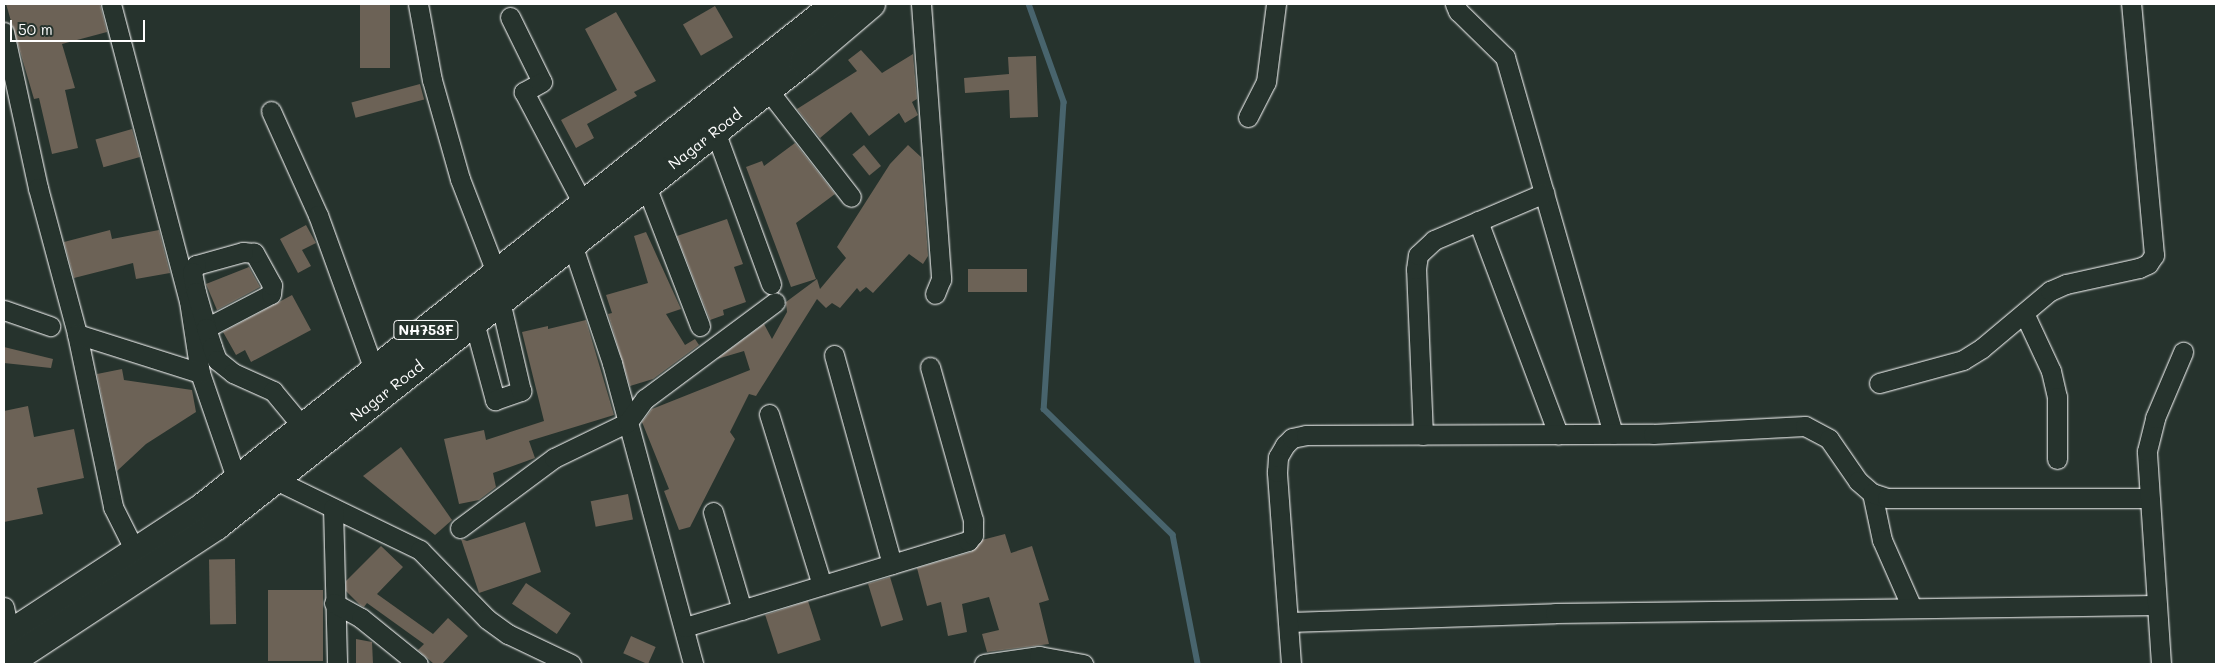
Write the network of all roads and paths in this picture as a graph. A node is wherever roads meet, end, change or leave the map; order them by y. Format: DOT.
graph roads {
  1 [pos="110,4"];
  2 [pos="418,4"];
  3 [pos="836,4"];
  4 [pos="871,4"];
  5 [pos="921,4"];
  6 [pos="1276,4"];
  7 [pos="1454,4"];
  8 [pos="2131,4"];
  9 [pos="510,17"];
  10 [pos="4,32"];
  11 [pos="768,90"];
  12 [pos="271,111"];
  13 [pos="1248,117"];
  14 [pos="715,131"];
  15 [pos="646,186"];
  16 [pos="1544,193"];
  17 [pos="851,197"];
  18 [pos="584,206"];
  19 [pos="1478,221"];
  20 [pos="572,244"];
  21 [pos="497,274"];
  22 [pos="935,294"];
  23 [pos="500,301"];
  24 [pos="4,310"];
  25 [pos="2024,313"];
  26 [pos="474,322"];
  27 [pos="50,326"];
  28 [pos="700,326"];
  29 [pos="206,328"];
  30 [pos="77,334"];
  31 [pos="2183,352"];
  32 [pos="834,355"];
  33 [pos="930,367"];
  34 [pos="374,370"];
  35 [pos="200,373"];
  36 [pos="1879,382"];
  37 [pos="769,414"];
  38 [pos="628,422"];
  39 [pos="302,426"];
  40 [pos="1558,434"];
  41 [pos="1614,434"];
  42 [pos="1423,435"];
  43 [pos="2057,459"];
  44 [pos="276,480"];
  45 [pos="242,491"];
  46 [pos="1872,493"];
  47 [pos="2148,498"];
  48 [pos="333,508"];
  49 [pos="713,512"];
  50 [pos="460,528"];
  51 [pos="136,553"];
  52 [pos="892,564"];
  53 [pos="822,585"];
  54 [pos="334,602"];
  55 [pos="2156,605"];
  56 [pos="4,607"];
  57 [pos="1912,608"];
  58 [pos="742,610"];
  59 [pos="1289,622"];
  60 [pos="684,627"];
  61 [pos="7,637"];
  62 [pos="6,664"];
  63 [pos="337,664"];
  64 [pos="418,664"];
  65 [pos="570,664"];
  66 [pos="693,664"];
  67 [pos="984,664"];
  68 [pos="1083,664"];
  69 [pos="1291,664"];
  70 [pos="2161,664"];
  1 -- 35 [label="street"];
  2 -- 21 [label="street"];
  3 -- 18 [label="highway, Nagar Road / NH753F"];
  4 -- 11 [label="highway, Nagar Road / NH753F"];
  5 -- 22 [label="street"];
  6 -- 13 [label="street"];
  7 -- 16 [label="street"];
  8 -- 25 [label="street"];
  9 -- 18 [label="street"];
  10 -- 30 [label="street"];
  11 -- 14 [label="highway, Nagar Road / NH753F"];
  11 -- 17 [label="street"];
  12 -- 34 [label="street"];
  14 -- 15 [label="highway, Nagar Road / NH753F"];
  14 -- 38 [label="street"];
  15 -- 20 [label="highway, Nagar Road / NH753F"];
  15 -- 28 [label="street"];
  16 -- 19 [label="street"];
  16 -- 41 [label="street"];
  18 -- 21 [label="highway, Nagar Road / NH753F"];
  19 -- 40 [label="street"];
  19 -- 42 [label="street"];
  20 -- 23 [label="highway, Nagar Road / NH753F"];
  20 -- 38 [label="street"];
  21 -- 34 [label="highway, Nagar Road / NH753F"];
  23 -- 26 [label="highway, Nagar Road / NH753F"];
  23 -- 26 [label="street"];
  24 -- 27 [label="street"];
  25 -- 36 [label="street"];
  25 -- 43 [label="street"];
  26 -- 44 [label="highway, Nagar Road / NH753F"];
  29 -- 29 [label="street"];
  29 -- 39 [label="street"];
  30 -- 35 [label="street"];
  30 -- 51 [label="street"];
  31 -- 47 [label="street"];
  32 -- 52 [label="street"];
  33 -- 52 [label="street"];
  34 -- 39 [label="highway, Nagar Road / NH753F"];
  35 -- 45 [label="street"];
  37 -- 53 [label="street"];
  38 -- 50 [label="street"];
  38 -- 60 [label="street"];
  39 -- 45 [label="highway, Nagar Road / NH753F"];
  40 -- 41 [label="street"];
  40 -- 42 [label="street"];
  41 -- 46 [label="street"];
  42 -- 59 [label="street"];
  44 -- 45 [label="highway, Nagar Road / NH753F"];
  44 -- 48 [label="street"];
  45 -- 51 [label="highway, Nagar Road / NH753F"];
  45 -- 62 [label="highway, Nagar Road / NH753F"];
  46 -- 47 [label="street"];
  46 -- 57 [label="street"];
  47 -- 55 [label="street"];
  48 -- 54 [label="street"];
  48 -- 65 [label="street"];
  49 -- 58 [label="street"];
  51 -- 61 [label="highway, Nagar Road / NH753F"];
  52 -- 53 [label="street"];
  53 -- 58 [label="street"];
  54 -- 63 [label="street"];
  54 -- 64 [label="street"];
  55 -- 57 [label="street"];
  55 -- 70 [label="street"];
  56 -- 61 [label="street"];
  57 -- 59 [label="street"];
  58 -- 60 [label="street"];
  59 -- 69 [label="street"];
  60 -- 66 [label="street"];
  67 -- 68 [label="street"];
}
